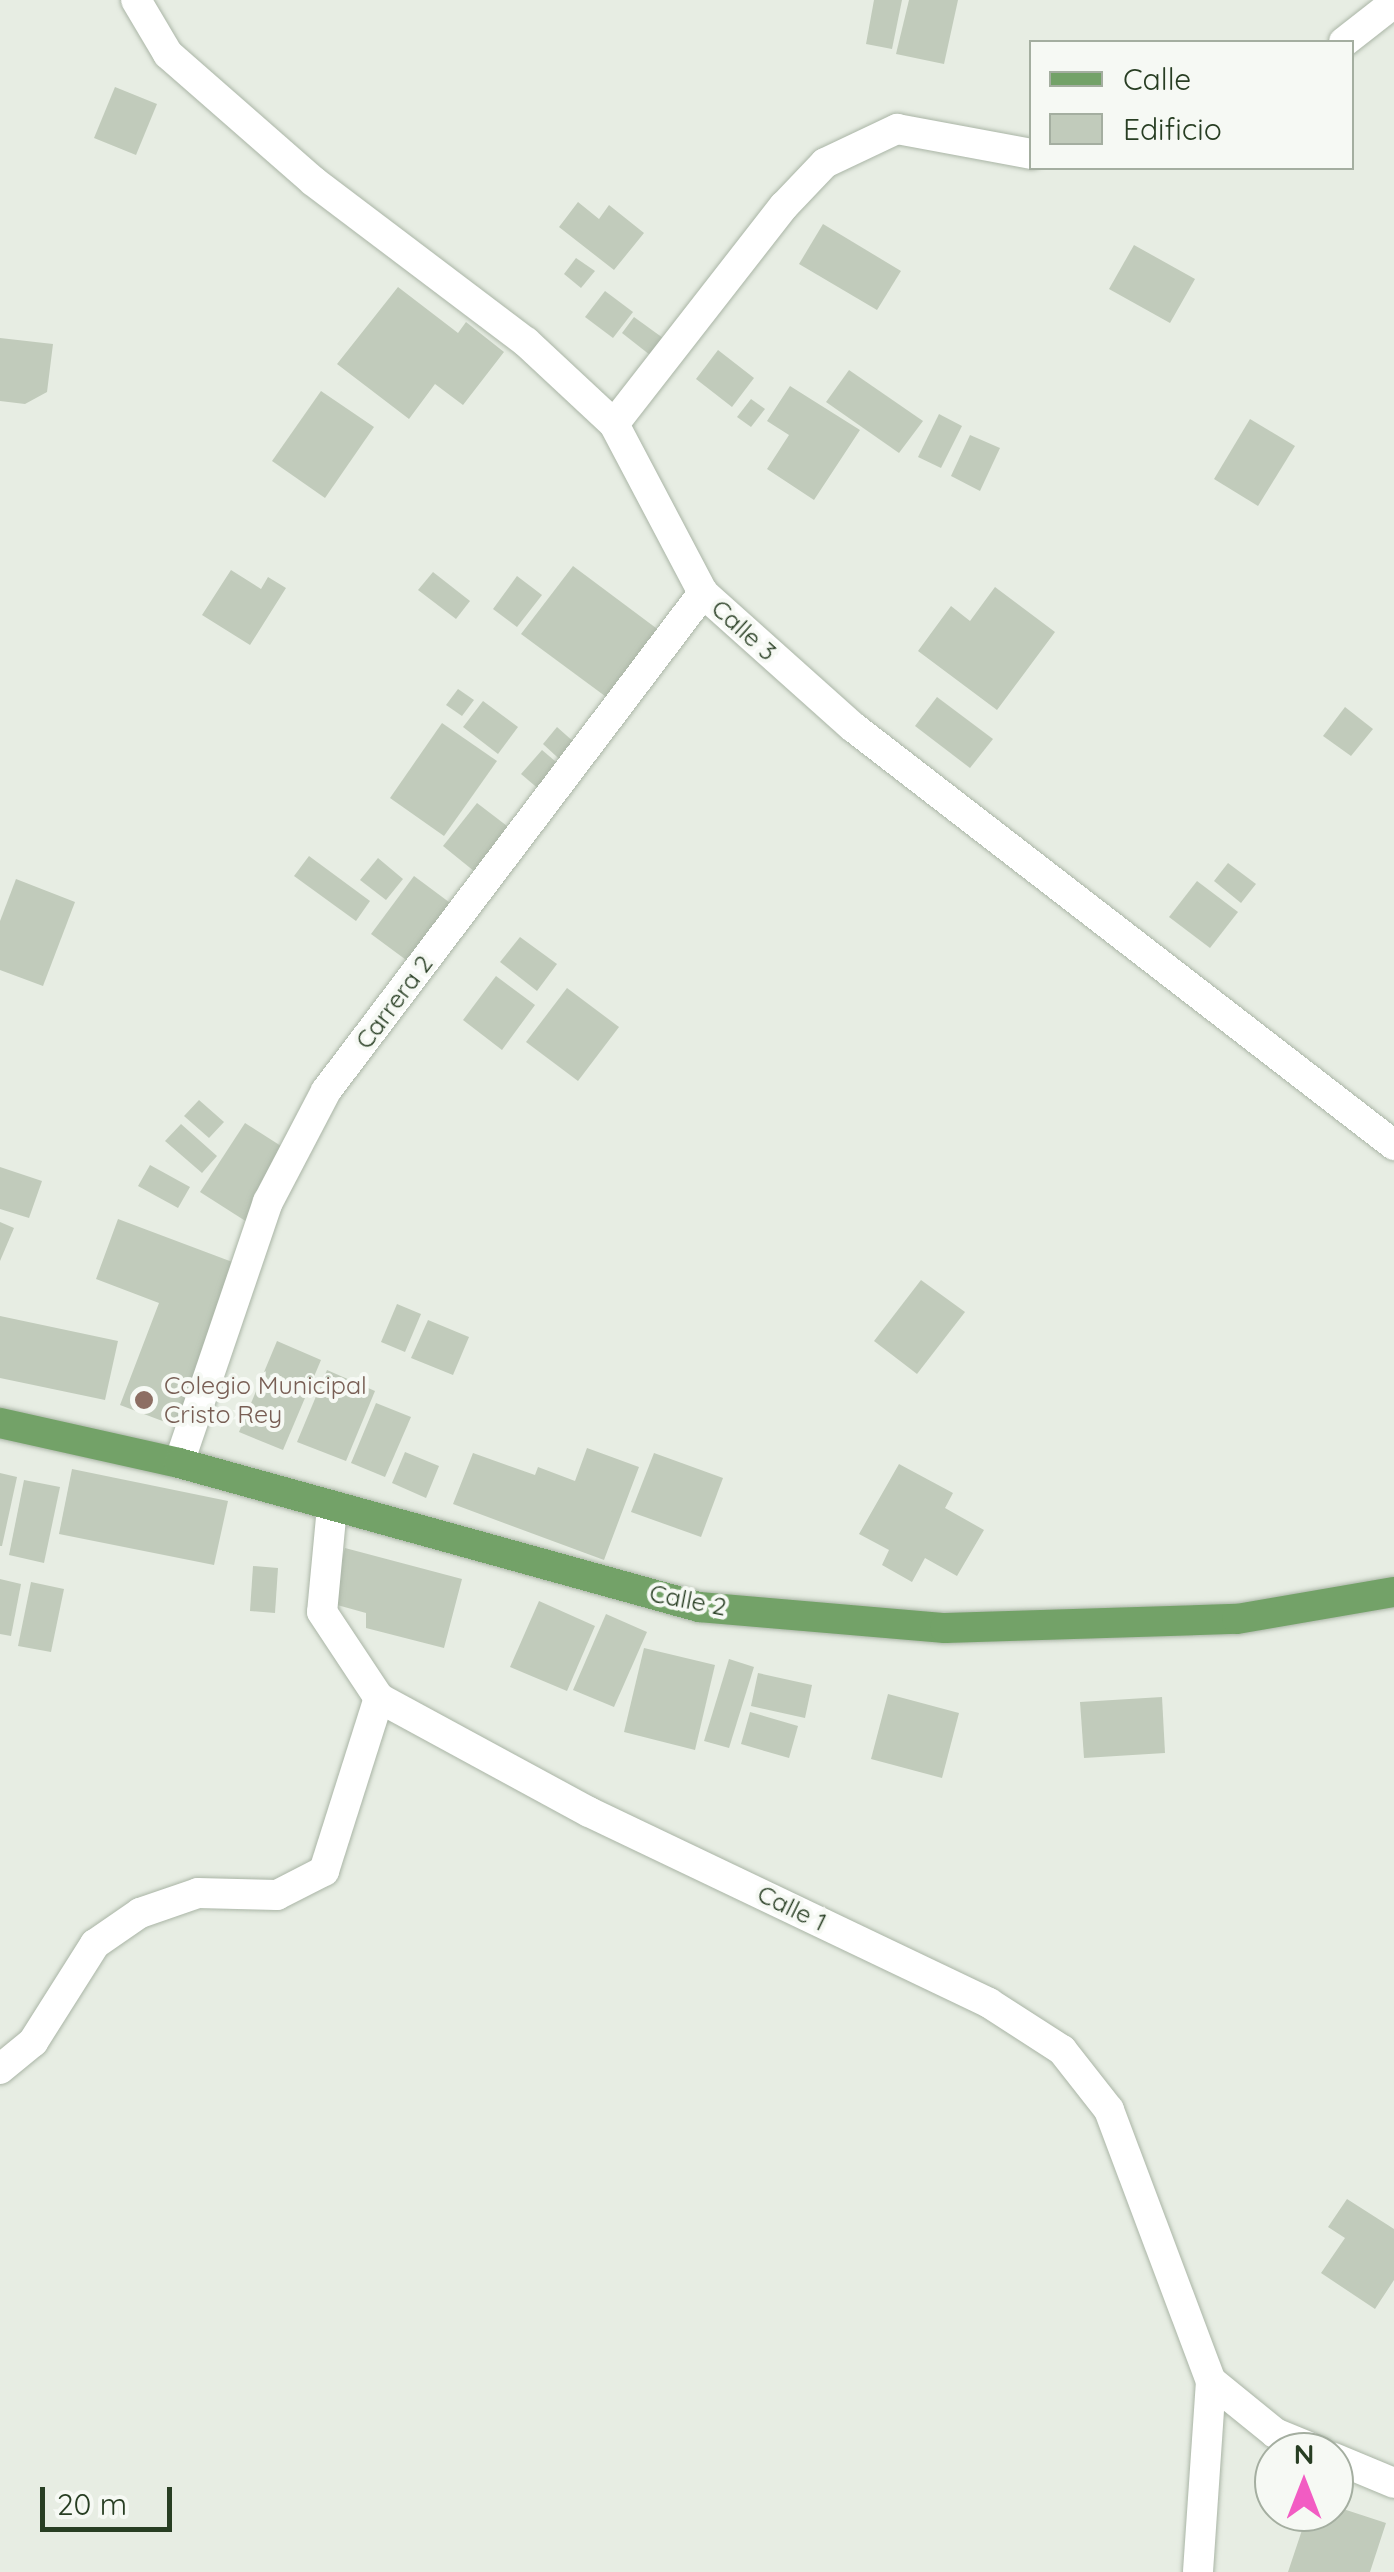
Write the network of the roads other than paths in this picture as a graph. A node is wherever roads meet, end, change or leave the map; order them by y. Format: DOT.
graph roads {
  1 [pos="136,0"];
  2 [pos="1394,3"];
  3 [pos="1347,40"];
  4 [pos="1029,153"];
  5 [pos="614,424"];
  6 [pos="703,593"];
  7 [pos="1394,1145"];
  8 [pos="0,1422"];
  9 [pos="179,1463"];
  10 [pos="332,1507"];
  11 [pos="1394,1592"];
  12 [pos="379,1698"];
  13 [pos="0,2070"];
  14 [pos="1211,2381"];
  15 [pos="1274,2432"];
  16 [pos="1354,2466"];
  17 [pos="1394,2482"];
  18 [pos="1198,2572"];
  1 -- 5 [label="street, Calle 3"];
  2 -- 3 [label="street"];
  4 -- 5 [label="street"];
  5 -- 6 [label="street, Calle 3"];
  6 -- 7 [label="street, Calle 3"];
  6 -- 9 [label="street, Carrera 2"];
  8 -- 9 [label="main road, Calle 2"];
  9 -- 10 [label="main road, Calle 2"];
  10 -- 11 [label="main road, Calle 2"];
  10 -- 12 [label="street, Calle 1"];
  12 -- 13 [label="street"];
  12 -- 14 [label="street, Calle 1"];
  14 -- 15 [label="street"];
  14 -- 18 [label="street"];
  16 -- 17 [label="street"];
}
